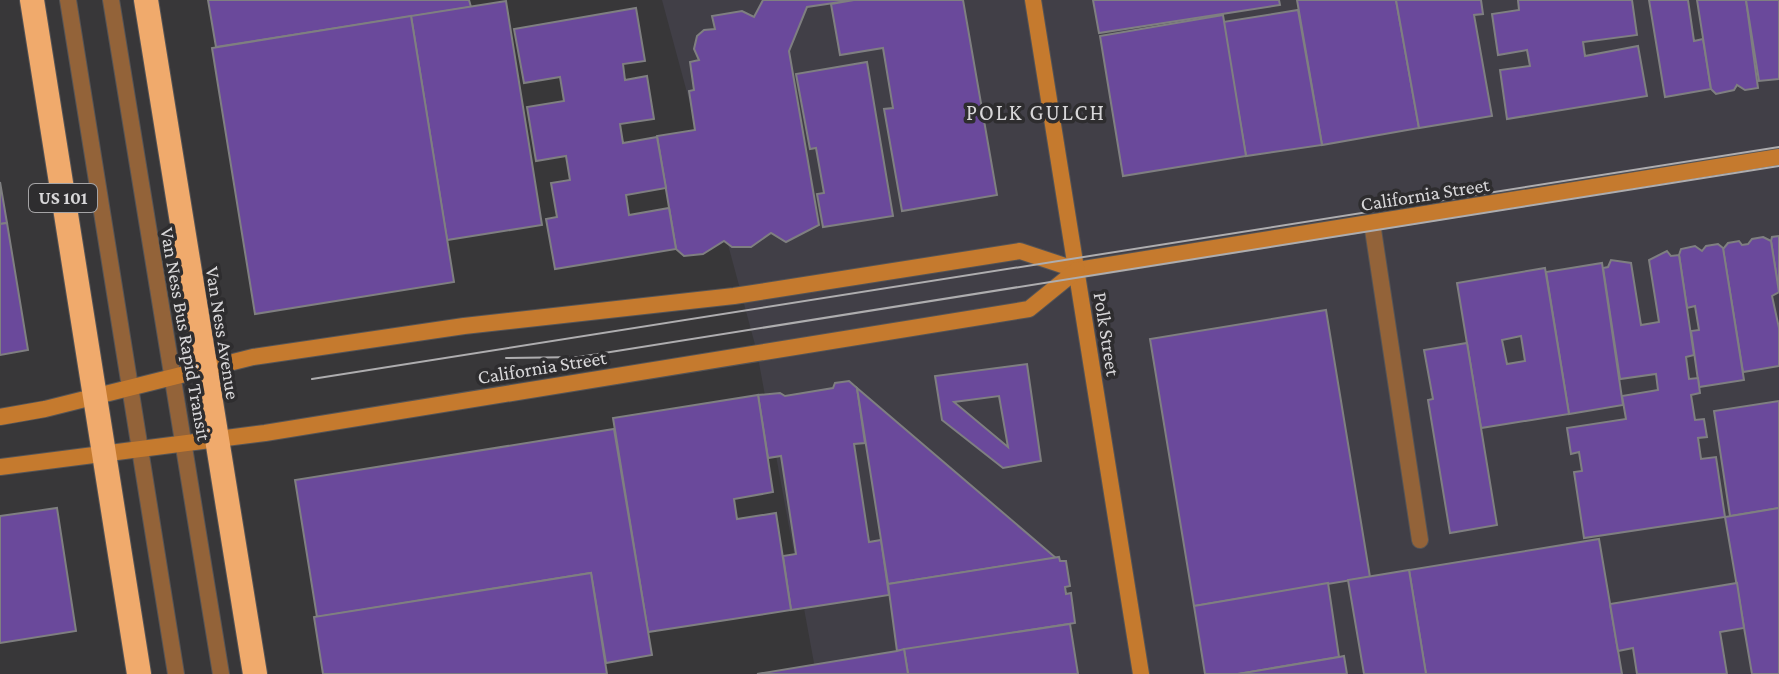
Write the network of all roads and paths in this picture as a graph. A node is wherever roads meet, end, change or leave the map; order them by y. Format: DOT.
graph roads {
  1 [pos="32,0"];
  2 [pos="68,0"];
  3 [pos="111,0"];
  4 [pos="146,0"];
  5 [pos="1033,0"];
  6 [pos="1779,157"];
  7 [pos="1372,223"];
  8 [pos="1077,270"];
  9 [pos="205,369"];
  10 [pos="173,378"];
  11 [pos="130,388"];
  12 [pos="95,397"];
  13 [pos="0,417"];
  14 [pos="217,439"];
  15 [pos="184,443"];
  16 [pos="139,448"];
  17 [pos="104,452"];
  18 [pos="0,467"];
  19 [pos="1420,540"];
  20 [pos="134,673"];
  21 [pos="176,674"];
  22 [pos="221,674"];
  23 [pos="255,674"];
  24 [pos="1141,674"];
  1 -- 12 [label="highway, US 101"];
  2 -- 11 [label="lane"];
  3 -- 10 [label="lane, Van Ness Bus Rapid Transit"];
  4 -- 9 [label="highway, Van Ness Avenue"];
  5 -- 8 [label="street, Polk Street"];
  6 -- 7 [label="street, California Street"];
  7 -- 8 [label="street, California Street"];
  7 -- 19 [label="lane"];
  8 -- 9 [label="street, California Street"];
  8 -- 14 [label="street, California Street"];
  8 -- 24 [label="street, Polk Street"];
  9 -- 10 [label="street, California Street"];
  9 -- 14 [label="highway, Van Ness Avenue"];
  10 -- 11 [label="street, California Street"];
  10 -- 15 [label="lane, Van Ness Bus Rapid Transit"];
  11 -- 12 [label="street, California Street"];
  11 -- 16 [label="lane"];
  12 -- 13 [label="street, California Street"];
  12 -- 17 [label="highway, US 101"];
  14 -- 15 [label="street, California Street"];
  14 -- 23 [label="highway, Van Ness Avenue"];
  15 -- 16 [label="street, California Street"];
  15 -- 22 [label="lane, Van Ness Bus Rapid Transit"];
  16 -- 17 [label="street, California Street"];
  16 -- 21 [label="lane"];
  17 -- 18 [label="street, California Street"];
  17 -- 20 [label="highway, US 101"];
}
